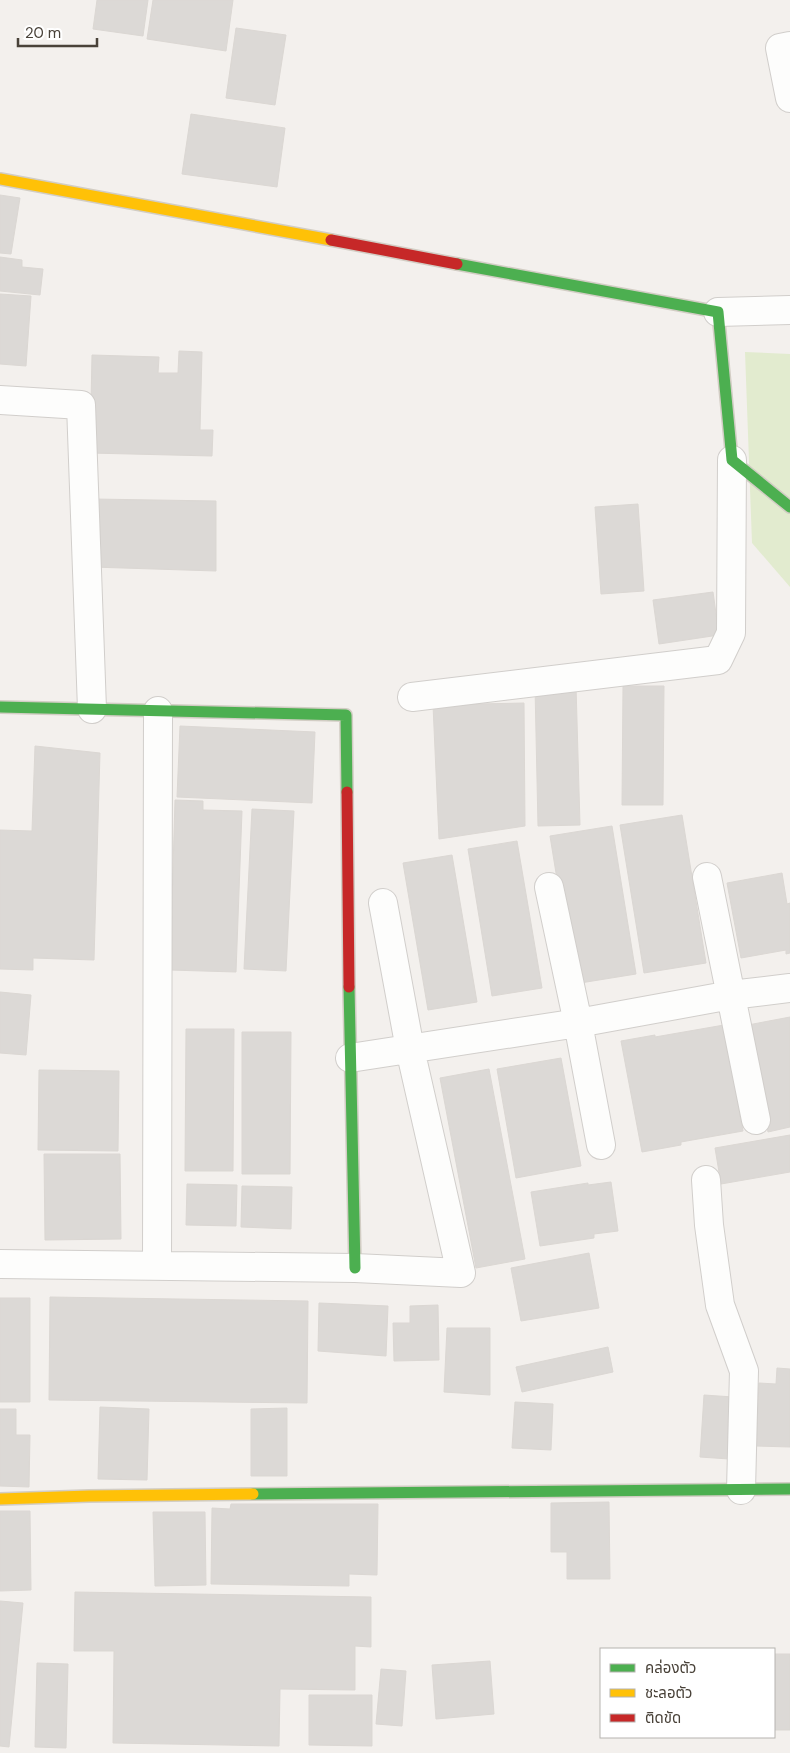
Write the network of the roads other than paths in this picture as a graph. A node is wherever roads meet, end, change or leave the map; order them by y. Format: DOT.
graph roads {
  1 [pos="790,46"];
  2 [pos="790,98"];
  3 [pos="0,179"];
  4 [pos="790,310"];
  5 [pos="718,312"];
  6 [pos="0,400"];
  7 [pos="732,460"];
  8 [pos="790,507"];
  9 [pos="412,697"];
  10 [pos="0,707"];
  11 [pos="92,709"];
  12 [pos="158,711"];
  13 [pos="707,876"];
  14 [pos="549,887"];
  15 [pos="383,903"];
  16 [pos="790,988"];
  17 [pos="731,995"];
  18 [pos="578,1023"];
  19 [pos="410,1049"];
  20 [pos="350,1058"];
  21 [pos="756,1120"];
  22 [pos="602,1145"];
  23 [pos="706,1180"];
  24 [pos="0,1264"];
  25 [pos="157,1266"];
  26 [pos="356,1268"];
  27 [pos="790,1489"];
  28 [pos="741,1490"];
  29 [pos="0,1499"];
  1 -- 2 [label="street"];
  3 -- 5 [label="street"];
  4 -- 5 [label="street"];
  5 -- 7 [label="street"];
  6 -- 11 [label="street"];
  7 -- 8 [label="street"];
  7 -- 9 [label="street"];
  10 -- 11 [label="street"];
  11 -- 12 [label="street"];
  12 -- 20 [label="street"];
  12 -- 25 [label="street"];
  13 -- 17 [label="street"];
  14 -- 18 [label="street"];
  15 -- 19 [label="street"];
  16 -- 17 [label="street"];
  17 -- 18 [label="street"];
  17 -- 21 [label="street"];
  18 -- 19 [label="street"];
  18 -- 22 [label="street"];
  19 -- 20 [label="street"];
  19 -- 26 [label="street"];
  20 -- 26 [label="street"];
  23 -- 28 [label="street"];
  24 -- 25 [label="street"];
  25 -- 26 [label="street"];
  27 -- 28 [label="street"];
  28 -- 29 [label="street"];
}
